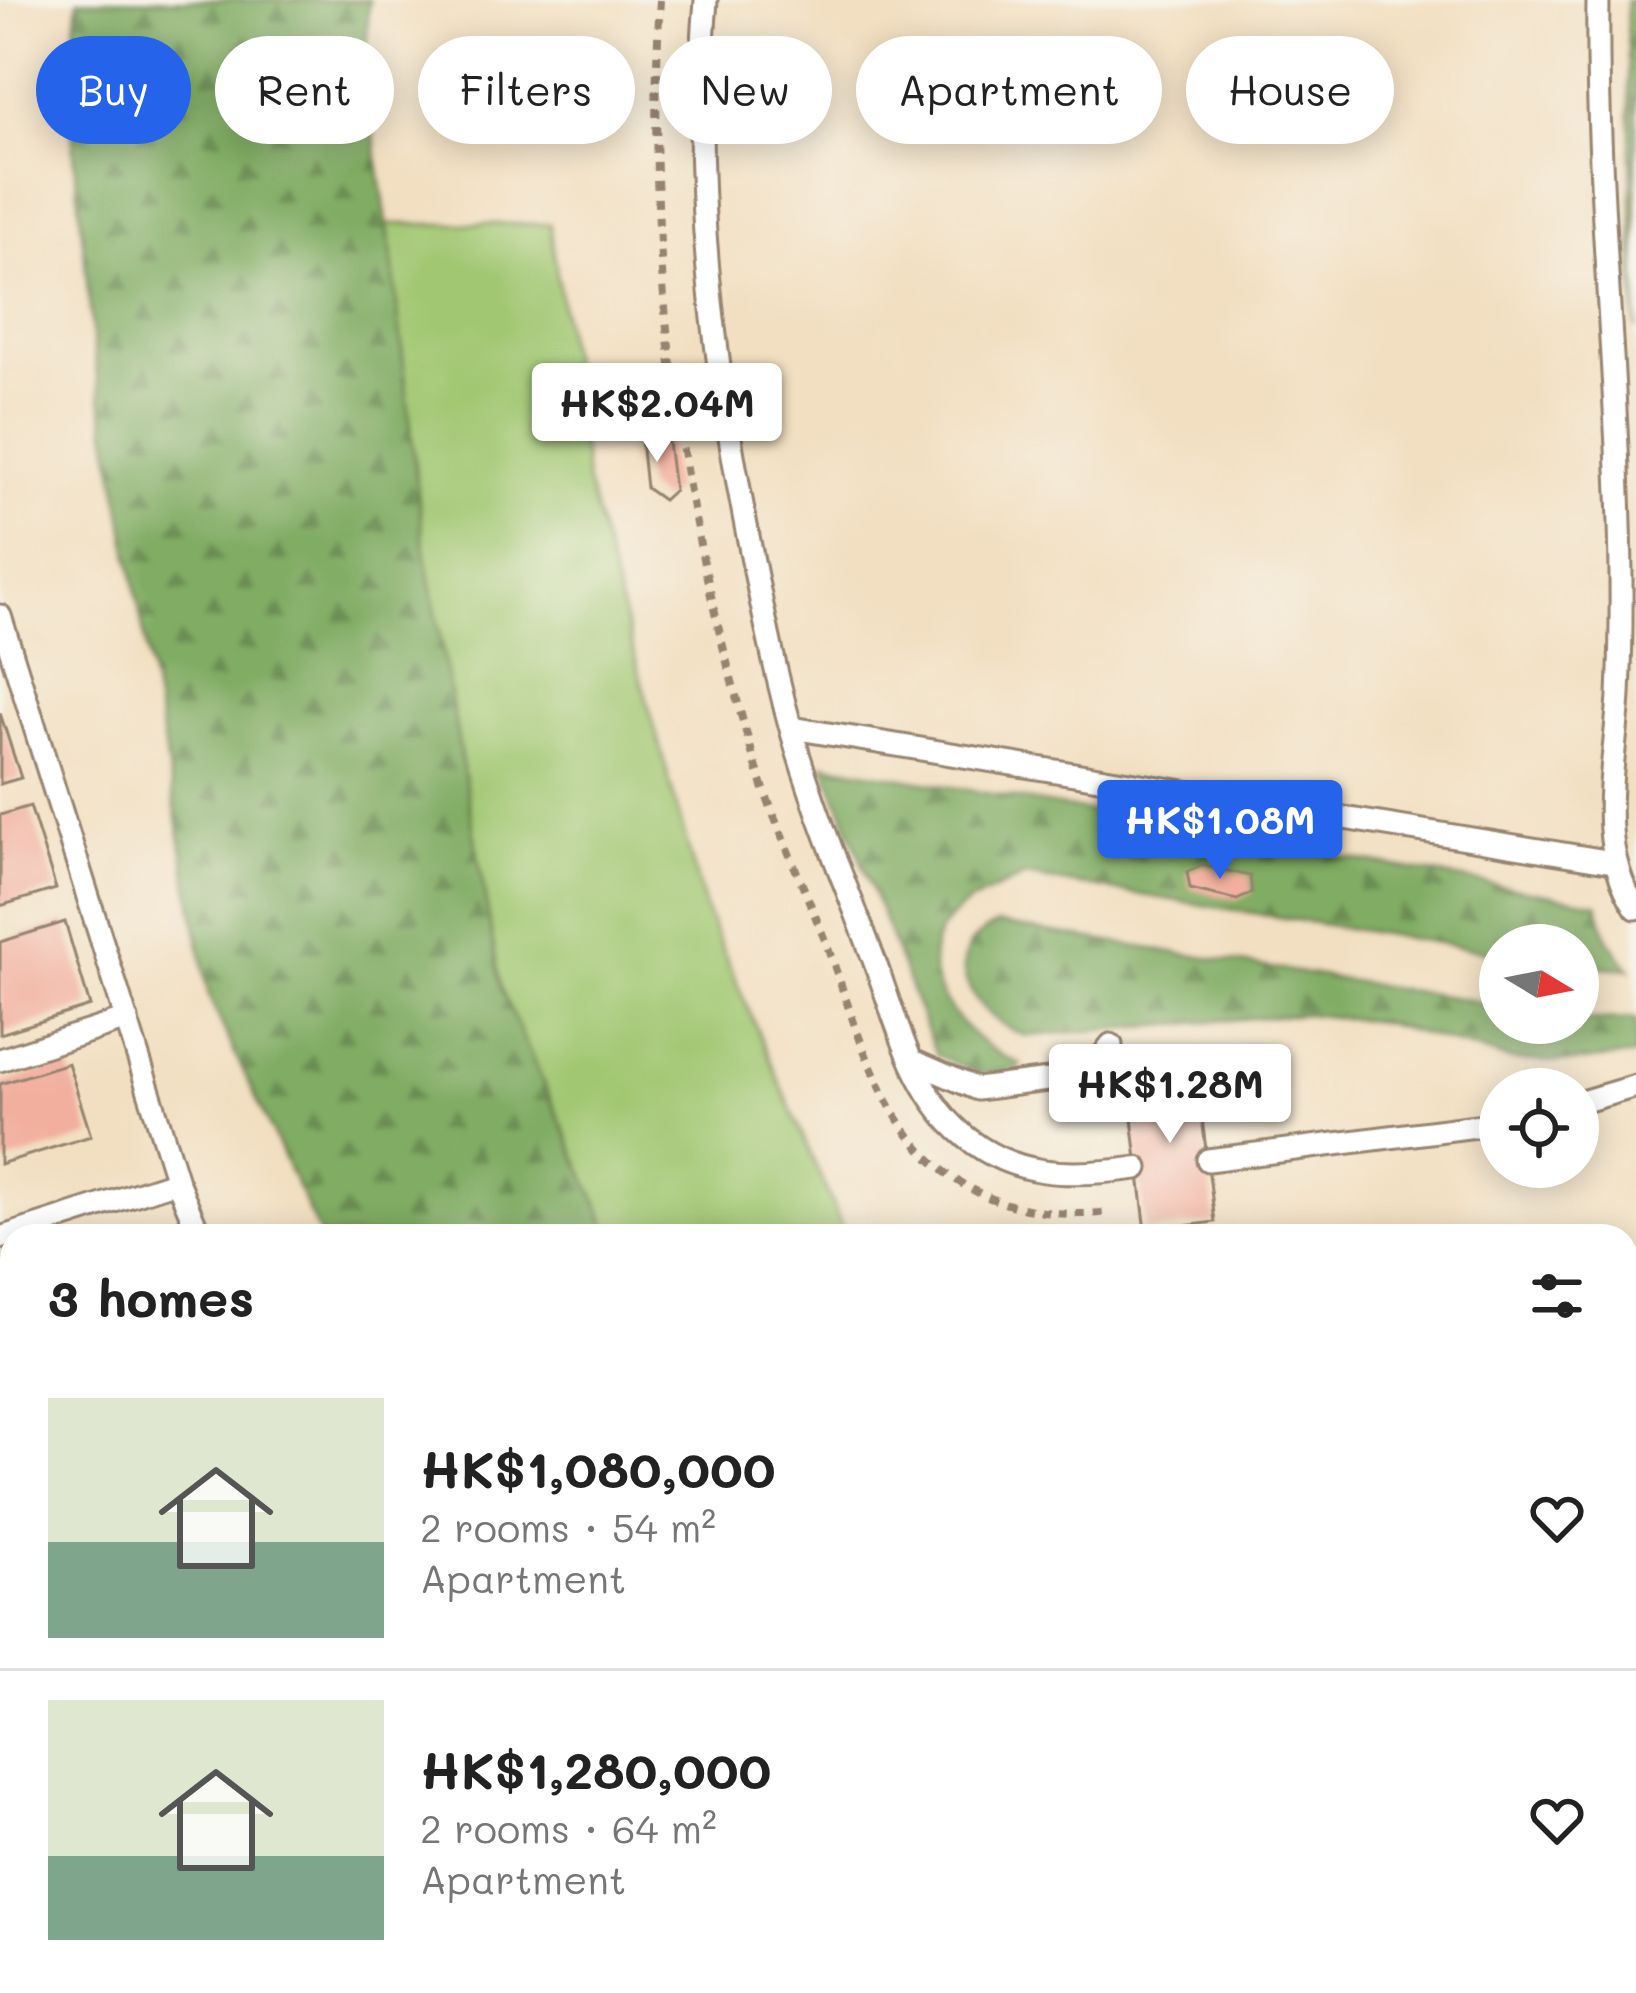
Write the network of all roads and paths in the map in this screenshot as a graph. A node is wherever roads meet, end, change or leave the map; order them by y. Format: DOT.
graph roads {
  1 [pos="706,0"];
  2 [pos="1598,0"];
  3 [pos="0,616"];
  4 [pos="792,728"];
  5 [pos="1613,862"];
  6 [pos="1636,908"];
  7 [pos="127,1019"];
  8 [pos="1111,1045"];
  9 [pos="0,1060"];
  10 [pos="913,1061"];
  11 [pos="1636,1086"];
  12 [pos="1599,1096"];
  13 [pos="1479,1126"];
  14 [pos="1208,1160"];
  15 [pos="1138,1168"];
  16 [pos="177,1181"];
  17 [pos="43,1224"];
  18 [pos="195,1224"];
  1 -- 4 [label="lane"];
  2 -- 5 [label="lane"];
  3 -- 7 [label="lane"];
  4 -- 5 [label="lane"];
  4 -- 10 [label="lane"];
  5 -- 6 [label="lane"];
  7 -- 9 [label="lane"];
  7 -- 16 [label="lane"];
  8 -- 10 [label="lane"];
  10 -- 15 [label="lane"];
  11 -- 12 [label="lane"];
  13 -- 14 [label="lane"];
  16 -- 17 [label="lane"];
  16 -- 18 [label="lane"];
}
